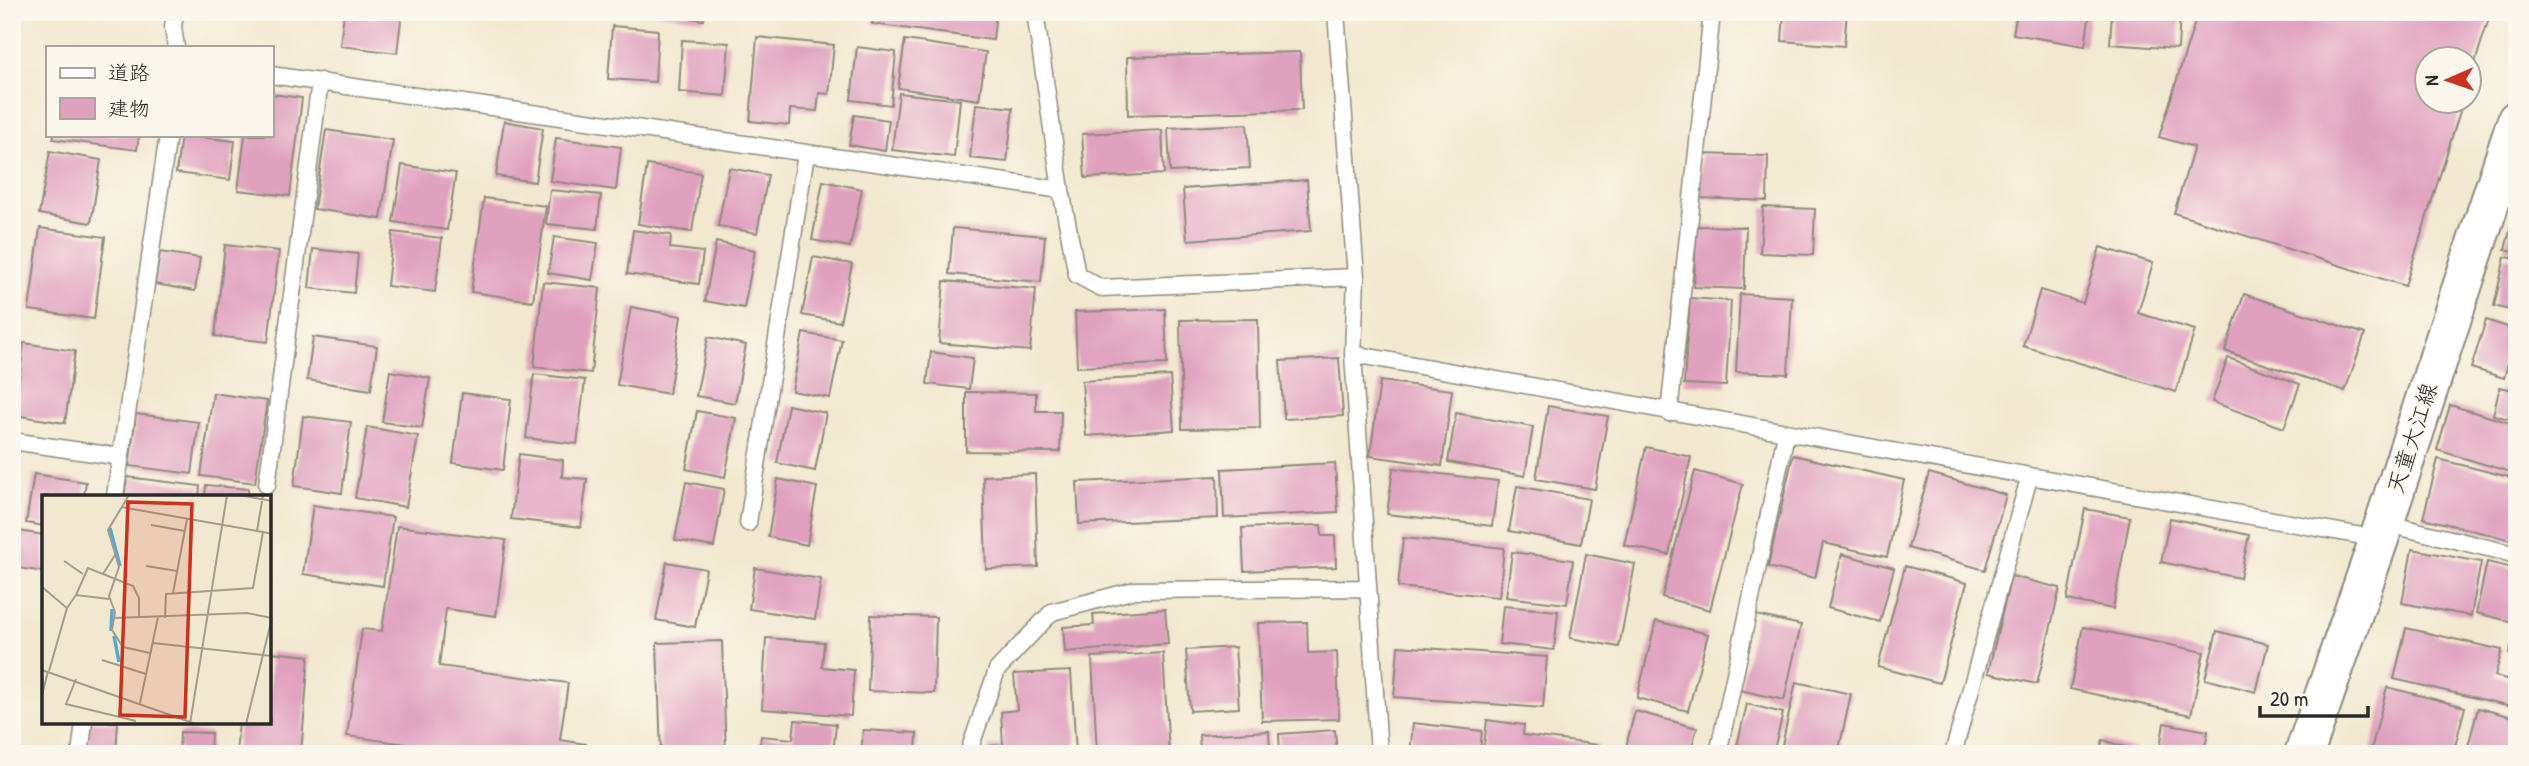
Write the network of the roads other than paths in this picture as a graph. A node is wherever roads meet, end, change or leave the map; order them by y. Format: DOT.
graph roads {
  1 [pos="175,12"];
  2 [pos="1035,12"];
  3 [pos="1336,12"];
  4 [pos="1712,12"];
  5 [pos="176,46"];
  6 [pos="273,75"];
  7 [pos="320,81"];
  8 [pos="2517,120"];
  9 [pos="168,136"];
  10 [pos="806,153"];
  11 [pos="2510,160"];
  12 [pos="1061,190"];
  13 [pos="1356,277"];
  14 [pos="1353,354"];
  15 [pos="1668,413"];
  16 [pos="1786,434"];
  17 [pos="12,442"];
  18 [pos="121,457"];
  19 [pos="2029,478"];
  20 [pos="267,485"];
  21 [pos="116,495"];
  22 [pos="748,523"];
  23 [pos="2381,531"];
  24 [pos="2517,555"];
  25 [pos="1368,588"];
  26 [pos="84,724"];
  27 [pos="80,754"];
  28 [pos="968,754"];
  29 [pos="1379,754"];
  30 [pos="1718,754"];
  31 [pos="1953,754"];
  32 [pos="2304,754"];
  1 -- 5 [label="lane"];
  2 -- 12 [label="lane"];
  3 -- 13 [label="lane"];
  4 -- 15 [label="lane"];
  6 -- 7 [label="lane"];
  7 -- 10 [label="lane"];
  7 -- 20 [label="lane"];
  8 -- 11 [label="main road, 天童大江線"];
  9 -- 18 [label="lane"];
  10 -- 12 [label="lane"];
  10 -- 22 [label="lane"];
  11 -- 23 [label="main road, 天童大江線"];
  12 -- 13 [label="lane"];
  13 -- 14 [label="lane"];
  14 -- 15 [label="lane"];
  14 -- 25 [label="lane"];
  15 -- 16 [label="lane"];
  16 -- 19 [label="lane"];
  16 -- 30 [label="lane"];
  17 -- 18 [label="lane"];
  18 -- 21 [label="lane"];
  19 -- 23 [label="lane"];
  19 -- 31 [label="lane"];
  23 -- 24 [label="lane"];
  23 -- 32 [label="main road, 天童大江線"];
  25 -- 28 [label="lane"];
  25 -- 29 [label="lane"];
  26 -- 27 [label="lane"];
}
